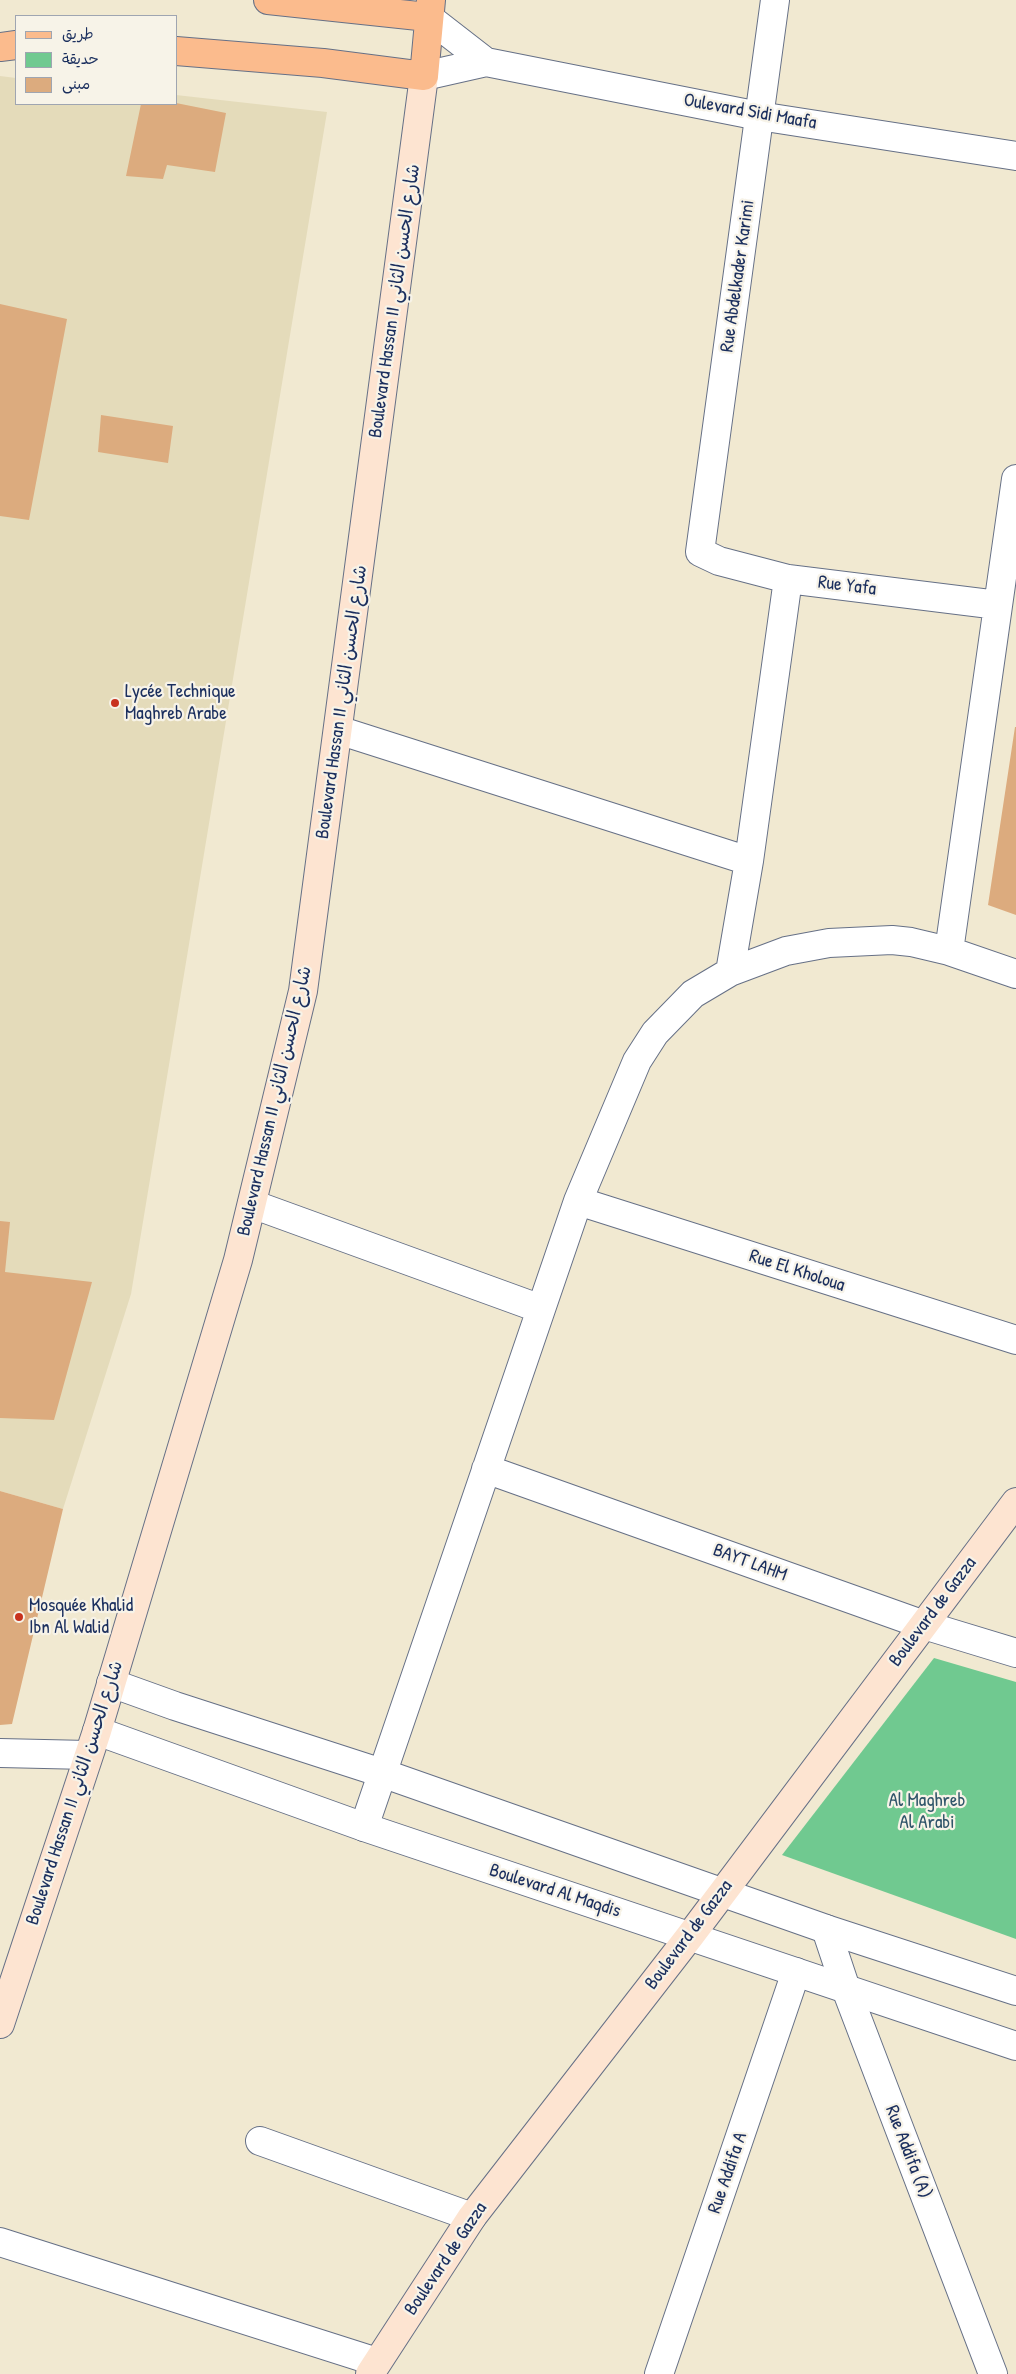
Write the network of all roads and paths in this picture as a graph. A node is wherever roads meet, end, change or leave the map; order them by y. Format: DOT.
graph roads {
  1 [pos="268,0"];
  2 [pos="775,0"];
  3 [pos="430,8"];
  4 [pos="15,45"];
  5 [pos="0,47"];
  6 [pos="178,51"];
  7 [pos="486,62"];
  8 [pos="424,76"];
  9 [pos="759,116"];
  10 [pos="1016,156"];
  11 [pos="1016,479"];
  12 [pos="700,552"];
  13 [pos="788,579"];
  14 [pos="998,605"];
  15 [pos="338,730"];
  16 [pos="749,861"];
  17 [pos="949,951"];
  18 [pos="730,972"];
  19 [pos="1016,974"];
  20 [pos="578,1202"];
  21 [pos="252,1204"];
  22 [pos="541,1309"];
  23 [pos="1016,1340"];
  24 [pos="486,1468"];
  25 [pos="1016,1502"];
  26 [pos="924,1624"];
  27 [pos="1016,1653"];
  28 [pos="111,1683"];
  29 [pos="92,1743"];
  30 [pos="0,1754"];
  31 [pos="382,1773"];
  32 [pos="364,1827"];
  33 [pos="722,1892"];
  34 [pos="826,1929"];
  35 [pos="690,1936"];
  36 [pos="796,1972"];
  37 [pos="846,1990"];
  38 [pos="1016,1991"];
  39 [pos="0,2024"];
  40 [pos="1016,2046"];
  41 [pos="260,2142"];
  42 [pos="472,2217"];
  43 [pos="0,2242"];
  44 [pos="374,2368"];
  45 [pos="659,2374"];
  46 [pos="993,2374"];
  1 -- 3 [label="main road"];
  2 -- 9 [label="street, Rue Abdelkader Karimi"];
  3 -- 7 [label="street"];
  3 -- 8 [label="main road, Boulevard Hassan II شارع الحسن الثاني"];
  4 -- 5 [label="main road"];
  6 -- 8 [label="main road"];
  7 -- 8 [label="street"];
  7 -- 9 [label="street, Oulevard Sidi Maafa"];
  8 -- 15 [label="main road, Boulevard Hassan II شارع الحسن الثاني"];
  9 -- 10 [label="street, Oulevard Sidi Maafa"];
  9 -- 12 [label="street, Rue Abdelkader Karimi"];
  11 -- 14 [label="street"];
  12 -- 13 [label="street, Rue Yafa"];
  13 -- 14 [label="street, Rue Yafa"];
  13 -- 16 [label="street"];
  14 -- 17 [label="street"];
  15 -- 16 [label="street"];
  15 -- 21 [label="main road, Boulevard Hassan II شارع الحسن الثاني"];
  16 -- 18 [label="street"];
  17 -- 18 [label="street"];
  17 -- 19 [label="street"];
  18 -- 20 [label="street"];
  20 -- 22 [label="street"];
  20 -- 23 [label="street, Rue El Kholoua"];
  21 -- 22 [label="street"];
  21 -- 28 [label="main road, Boulevard Hassan II شارع الحسن الثاني"];
  22 -- 24 [label="street"];
  24 -- 26 [label="street, BAYT LAHM"];
  24 -- 31 [label="street"];
  25 -- 26 [label="main road, Boulevard de Gazza"];
  26 -- 27 [label="street, BAYT LAHM"];
  26 -- 33 [label="main road, Boulevard de Gazza"];
  28 -- 29 [label="main road, Boulevard Hassan II شارع الحسن الثاني"];
  28 -- 31 [label="street"];
  29 -- 30 [label="street, Boulevard Al Maqdis"];
  29 -- 32 [label="street, Boulevard Al Maqdis"];
  29 -- 39 [label="main road, Boulevard Hassan II شارع الحسن الثاني"];
  31 -- 32 [label="street"];
  31 -- 33 [label="street"];
  32 -- 35 [label="street, Boulevard Al Maqdis"];
  33 -- 34 [label="street"];
  33 -- 35 [label="main road, Boulevard de Gazza"];
  34 -- 37 [label="street, Rue Addifa (A)"];
  34 -- 38 [label="street"];
  35 -- 36 [label="street, Boulevard Al Maqdis"];
  35 -- 42 [label="main road, Boulevard de Gazza"];
  36 -- 37 [label="street, Boulevard Al Maqdis"];
  36 -- 45 [label="street, Rue Addifa A"];
  37 -- 40 [label="street, Boulevard Al Maqdis"];
  37 -- 46 [label="street, Rue Addifa (A)"];
  41 -- 42 [label="street"];
  42 -- 44 [label="main road, Boulevard de Gazza"];
  43 -- 44 [label="street"];
}
